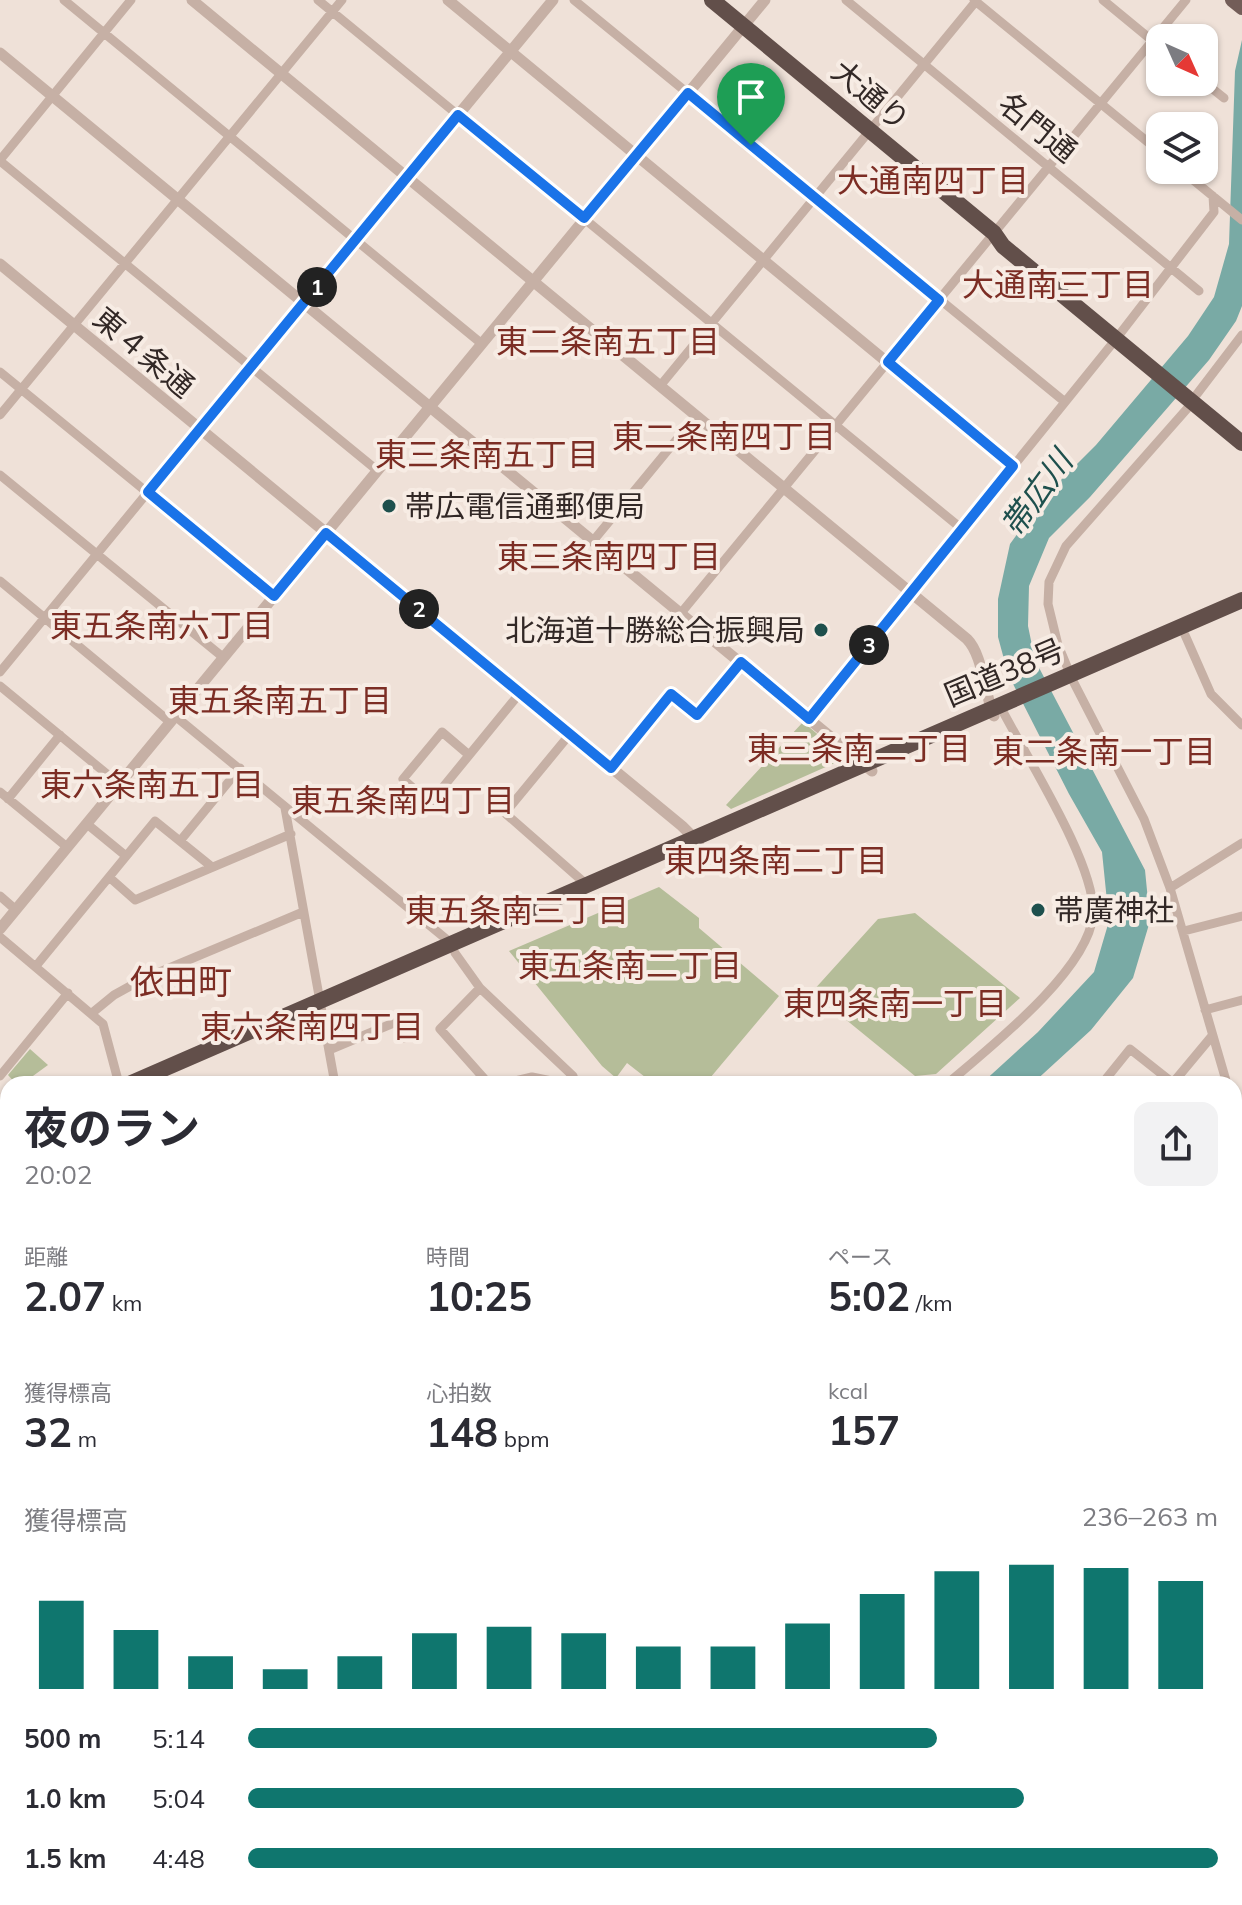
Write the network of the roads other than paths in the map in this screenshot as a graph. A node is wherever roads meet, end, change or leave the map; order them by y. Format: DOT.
graph roads {
  1 [pos="64,0"];
  2 [pos="131,0"];
  3 [pos="192,0"];
  4 [pos="318,0"];
  5 [pos="342,0"];
  6 [pos="448,0"];
  7 [pos="553,0"];
  8 [pos="574,0"];
  9 [pos="712,0"];
  10 [pos="765,0"];
  11 [pos="846,0"];
  12 [pos="1103,0"];
  13 [pos="1186,0"];
  14 [pos="1232,0"];
  15 [pos="976,1"];
  16 [pos="1242,8"];
  17 [pos="332,12"];
  18 [pos="1170,24"];
  19 [pos="744,26"];
  20 [pos="104,33"];
  21 [pos="1146,36"];
  22 [pos="511,51"];
  23 [pos="0,53"];
  24 [pos="1146,55"];
  25 [pos="923,64"];
  26 [pos="281,75"];
  27 [pos="688,93"];
  28 [pos="1218,93"];
  29 [pos="52,96"];
  30 [pos="1224,98"];
  31 [pos="1101,103"];
  32 [pos="458,115"];
  33 [pos="869,130"];
  34 [pos="229,136"];
  35 [pos="1146,140"];
  36 [pos="638,155"];
  37 [pos="0,160"];
  38 [pos="1049,167"];
  39 [pos="407,177"];
  40 [pos="1198,184"];
  41 [pos="814,196"];
  42 [pos="1213,196"];
  43 [pos="177,199"];
  44 [pos="584,218"];
  45 [pos="1242,220"];
  46 [pos="994,233"];
  47 [pos="356,240"];
  48 [pos="763,259"];
  49 [pos="125,263"];
  50 [pos="0,264"];
  51 [pos="1170,266"];
  52 [pos="532,281"];
  53 [pos="1199,291"];
  54 [pos="939,300"];
  55 [pos="304,303"];
  56 [pos="711,322"];
  57 [pos="74,325"];
  58 [pos="1119,335"];
  59 [pos="1242,335"];
  60 [pos="482,344"];
  61 [pos="888,362"];
  62 [pos="251,367"];
  63 [pos="0,372"];
  64 [pos="660,386"];
  65 [pos="21,389"];
  66 [pos="1191,394"];
  67 [pos="1065,402"];
  68 [pos="430,407"];
  69 [pos="0,415"];
  70 [pos="696,416"];
  71 [pos="836,425"];
  72 [pos="199,429"];
  73 [pos="1242,431"];
  74 [pos="1242,443"];
  75 [pos="1013,466"];
  76 [pos="378,471"];
  77 [pos="0,475"];
  78 [pos="784,488"];
  79 [pos="148,492"];
  80 [pos="962,529"];
  81 [pos="326,533"];
  82 [pos="593,541"];
  83 [pos="97,554"];
  84 [pos="0,581"];
  85 [pos="911,592"];
  86 [pos="274,596"];
  87 [pos="1242,600"];
  88 [pos="1242,612"];
  89 [pos="681,613"];
  90 [pos="45,617"];
  91 [pos="1185,635"];
  92 [pos="224,658"];
  93 [pos="741,662"];
  94 [pos="0,672"];
  95 [pos="1068,679"];
  96 [pos="0,686"];
  97 [pos="520,693"];
  98 [pos="997,710"];
  99 [pos="173,719"];
  100 [pos="809,719"];
  101 [pos="1242,725"];
  102 [pos="570,734"];
  103 [pos="60,735"];
  104 [pos="469,755"];
  105 [pos="240,768"];
  106 [pos="611,768"];
  107 [pos="868,768"];
  108 [pos="119,784"];
  109 [pos="4,795"];
  110 [pos="285,807"];
  111 [pos="87,824"];
  112 [pos="291,834"];
  113 [pos="180,841"];
  114 [pos="696,842"];
  115 [pos="1242,843"];
  116 [pos="67,847"];
  117 [pos="126,856"];
  118 [pos="212,867"];
  119 [pos="109,877"];
  120 [pos="587,885"];
  121 [pos="1170,888"];
  122 [pos="0,896"];
  123 [pos="16,910"];
  124 [pos="303,912"];
  125 [pos="1242,916"];
  126 [pos="0,929"];
  127 [pos="1184,931"];
  128 [pos="0,937"];
  129 [pos="453,948"];
  130 [pos="36,966"];
  131 [pos="480,988"];
  132 [pos="68,993"];
  133 [pos="1242,1000"];
  134 [pos="322,1006"];
  135 [pos="1205,1010"];
  136 [pos="92,1013"];
  137 [pos="1212,1036"];
  138 [pos="404,1038"];
  139 [pos="329,1050"];
  140 [pos="0,1076"];
  141 [pos="117,1076"];
  142 [pos="149,1076"];
  143 [pos="171,1076"];
  144 [pos="334,1076"];
  145 [pos="482,1076"];
  146 [pos="573,1076"];
  147 [pos="956,1076"];
  148 [pos="1108,1076"];
  149 [pos="1163,1076"];
  150 [pos="1178,1076"];
  151 [pos="1224,1076"];
  1 -- 20 [label="street"];
  2 -- 20 [label="street"];
  3 -- 26 [label="street"];
  4 -- 17 [label="street"];
  5 -- 17 [label="street"];
  6 -- 22 [label="street"];
  7 -- 22 [label="street"];
  8 -- 27 [label="street"];
  9 -- 19 [label="highway, 大通り"];
  10 -- 19 [label="street"];
  11 -- 25 [label="street, 名門通"];
  12 -- 21 [label="street"];
  13 -- 18 [label="street"];
  14 -- 16 [label="main road"];
  15 -- 25 [label="street"];
  15 -- 31 [label="street"];
  17 -- 26 [label="street"];
  17 -- 32 [label="street"];
  19 -- 27 [label="street"];
  19 -- 33 [label="highway, 大通り"];
  20 -- 29 [label="street"];
  20 -- 34 [label="street"];
  22 -- 32 [label="street"];
  22 -- 36 [label="street"];
  23 -- 29 [label="street"];
  24 -- 31 [label="street"];
  25 -- 33 [label="street"];
  25 -- 38 [label="street, 名門通"];
  26 -- 34 [label="street"];
  26 -- 39 [label="street"];
  27 -- 36 [label="street"];
  27 -- 41 [label="street"];
  28 -- 30 [label="street"];
  29 -- 37 [label="street"];
  29 -- 43 [label="street"];
  31 -- 35 [label="street"];
  31 -- 38 [label="street"];
  32 -- 39 [label="street"];
  32 -- 44 [label="street"];
  33 -- 41 [label="street"];
  33 -- 46 [label="highway, 大通り"];
  34 -- 43 [label="street"];
  34 -- 47 [label="street"];
  36 -- 44 [label="street"];
  36 -- 48 [label="street"];
  37 -- 49 [label="street"];
  38 -- 46 [label="street"];
  38 -- 51 [label="street, 名門通"];
  39 -- 47 [label="street"];
  39 -- 52 [label="street"];
  40 -- 42 [label="street"];
  41 -- 48 [label="street"];
  41 -- 54 [label="street"];
  42 -- 45 [label="street"];
  42 -- 51 [label="street"];
  43 -- 49 [label="street"];
  43 -- 55 [label="street"];
  44 -- 52 [label="street"];
  44 -- 56 [label="street"];
  46 -- 54 [label="street"];
  46 -- 58 [label="highway, 大通り"];
  47 -- 55 [label="street"];
  47 -- 60 [label="street"];
  48 -- 56 [label="street"];
  48 -- 61 [label="street"];
  49 -- 57 [label="street"];
  49 -- 62 [label="street"];
  50 -- 57 [label="street, 東４条通"];
  51 -- 53 [label="street, 名門通"];
  51 -- 58 [label="street"];
  52 -- 60 [label="street"];
  52 -- 64 [label="street"];
  54 -- 61 [label="street"];
  54 -- 67 [label="street"];
  55 -- 62 [label="street"];
  55 -- 68 [label="street"];
  56 -- 64 [label="street"];
  56 -- 71 [label="street"];
  57 -- 65 [label="street"];
  57 -- 72 [label="street, 東４条通"];
  58 -- 66 [label="highway, 大通り"];
  58 -- 67 [label="street"];
  59 -- 66 [label="street"];
  60 -- 68 [label="street"];
  61 -- 71 [label="street"];
  61 -- 75 [label="street"];
  62 -- 72 [label="street"];
  62 -- 76 [label="street"];
  63 -- 65 [label="street"];
  64 -- 70 [label="street"];
  65 -- 69 [label="street"];
  65 -- 79 [label="street"];
  66 -- 73 [label="highway, 大通り"];
  66 -- 74 [label="highway, 大通り"];
  66 -- 95 [label="street"];
  67 -- 75 [label="street"];
  68 -- 76 [label="street"];
  68 -- 82 [label="street"];
  70 -- 78 [label="street"];
  70 -- 82 [label="street"];
  71 -- 78 [label="street"];
  71 -- 80 [label="street"];
  72 -- 79 [label="street"];
  72 -- 81 [label="street, 東４条通"];
  75 -- 80 [label="street"];
  76 -- 81 [label="street"];
  77 -- 83 [label="street"];
  78 -- 85 [label="street"];
  78 -- 89 [label="street"];
  79 -- 83 [label="street"];
  79 -- 86 [label="street"];
  80 -- 85 [label="street"];
  81 -- 86 [label="street"];
  81 -- 97 [label="street, 東４条通"];
  82 -- 89 [label="street"];
  83 -- 90 [label="street"];
  83 -- 92 [label="street"];
  84 -- 90 [label="street"];
  85 -- 98 [label="street"];
  85 -- 100 [label="street"];
  86 -- 92 [label="street"];
  87 -- 95 [label="highway, 国道38号"];
  88 -- 91 [label="highway, 国道38号"];
  89 -- 93 [label="street"];
  90 -- 94 [label="street"];
  90 -- 99 [label="street"];
  91 -- 95 [label="highway, 国道38号"];
  91 -- 101 [label="street"];
  92 -- 99 [label="street"];
  93 -- 100 [label="street"];
  93 -- 106 [label="street"];
  95 -- 98 [label="highway, 国道38号"];
  95 -- 121 [label="street"];
  96 -- 103 [label="street"];
  97 -- 102 [label="street, 東４条通"];
  97 -- 104 [label="street"];
  98 -- 107 [label="highway, 国道38号"];
  98 -- 147 [label="street"];
  99 -- 105 [label="street"];
  99 -- 108 [label="street"];
  100 -- 107 [label="street"];
  102 -- 106 [label="street, 東４条通"];
  102 -- 120 [label="street"];
  103 -- 108 [label="street"];
  103 -- 109 [label="street"];
  104 -- 104 [label="street"];
  105 -- 110 [label="street"];
  105 -- 113 [label="street"];
  106 -- 114 [label="street, 東４条通"];
  107 -- 114 [label="highway, 国道38号"];
  108 -- 111 [label="street"];
  109 -- 116 [label="street"];
  110 -- 112 [label="street"];
  110 -- 129 [label="street"];
  111 -- 116 [label="street"];
  111 -- 117 [label="street"];
  112 -- 118 [label="street"];
  112 -- 124 [label="street"];
  113 -- 117 [label="street"];
  113 -- 118 [label="street"];
  114 -- 120 [label="highway, 国道38号"];
  114 -- 129 [label="highway, 国道38号"];
  115 -- 121 [label="street"];
  116 -- 123 [label="street"];
  117 -- 119 [label="street"];
  118 -- 119 [label="street"];
  119 -- 130 [label="street"];
  120 -- 129 [label="highway, 国道38号"];
  121 -- 127 [label="street"];
  122 -- 123 [label="street"];
  123 -- 126 [label="street"];
  124 -- 134 [label="street"];
  124 -- 136 [label="street"];
  125 -- 127 [label="street"];
  127 -- 135 [label="street"];
  128 -- 130 [label="street"];
  129 -- 131 [label="street"];
  129 -- 134 [label="highway, 国道38号"];
  130 -- 132 [label="street"];
  131 -- 145 [label="street"];
  131 -- 146 [label="street"];
  132 -- 136 [label="street"];
  132 -- 140 [label="street"];
  133 -- 135 [label="street"];
  134 -- 139 [label="street"];
  134 -- 142 [label="highway, 国道38号"];
  134 -- 143 [label="highway, 国道38号"];
  135 -- 137 [label="street"];
  136 -- 141 [label="street"];
  137 -- 150 [label="street"];
  137 -- 151 [label="street"];
  138 -- 139 [label="street"];
  139 -- 144 [label="street"];
  148 -- 149 [label="street"];
}
